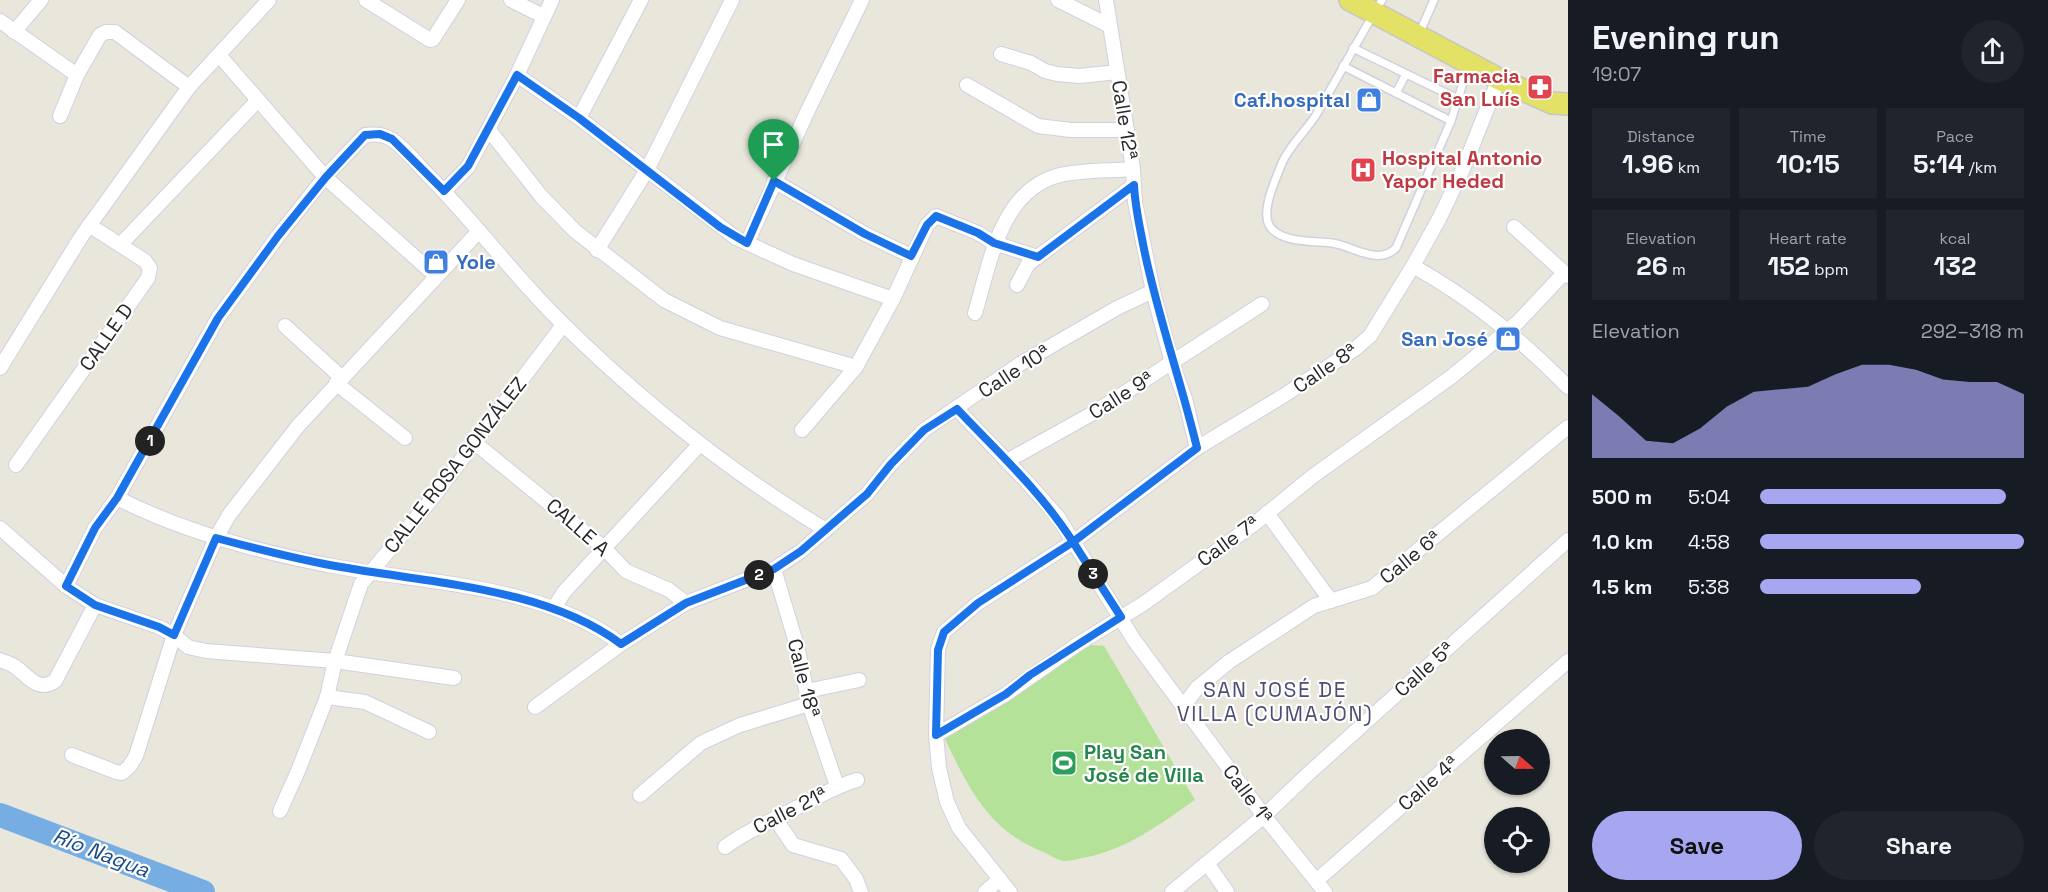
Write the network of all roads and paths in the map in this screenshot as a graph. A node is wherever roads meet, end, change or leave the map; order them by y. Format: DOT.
graph roads {
  1 [pos="41,0"];
  2 [pos="269,0"];
  3 [pos="366,0"];
  4 [pos="458,0"];
  5 [pos="511,0"];
  6 [pos="552,0"];
  7 [pos="641,0"];
  8 [pos="732,0"];
  9 [pos="862,0"];
  10 [pos="1058,0"];
  11 [pos="1106,0"];
  12 [pos="1350,0"];
  13 [pos="1434,0"];
  14 [pos="1378,7"];
  15 [pos="543,16"];
  16 [pos="0,21"];
  17 [pos="1110,26"];
  18 [pos="14,32"];
  19 [pos="1418,36"];
  20 [pos="1353,48"];
  21 [pos="1001,54"];
  22 [pos="219,55"];
  23 [pos="1470,64"];
  24 [pos="1343,66"];
  25 [pos="1117,72"];
  26 [pos="1406,74"];
  27 [pos="77,75"];
  28 [pos="517,75"];
  29 [pos="1499,79"];
  30 [pos="967,85"];
  31 [pos="189,87"];
  32 [pos="1396,93"];
  33 [pos="1458,99"];
  34 [pos="258,100"];
  35 [pos="1560,104"];
  36 [pos="60,116"];
  37 [pos="1568,117"];
  38 [pos="579,118"];
  39 [pos="1450,121"];
  40 [pos="489,130"];
  41 [pos="1127,130"];
  42 [pos="1133,169"];
  43 [pos="646,170"];
  44 [pos="326,177"];
  45 [pos="774,181"];
  46 [pos="1134,185"];
  47 [pos="444,191"];
  48 [pos="89,225"];
  49 [pos="1514,227"];
  50 [pos="479,231"];
  51 [pos="747,243"];
  52 [pos="994,243"];
  53 [pos="120,245"];
  54 [pos="597,250"];
  55 [pos="911,256"];
  56 [pos="1038,257"];
  57 [pos="1413,266"];
  58 [pos="1566,275"];
  59 [pos="436,276"];
  60 [pos="1017,285"];
  61 [pos="1153,291"];
  62 [pos="893,299"];
  63 [pos="1262,303"];
  64 [pos="975,313"];
  65 [pos="563,325"];
  66 [pos="285,326"];
  67 [pos="1508,329"];
  68 [pos="1172,363"];
  69 [pos="856,367"];
  70 [pos="0,368"];
  71 [pos="339,380"];
  72 [pos="1568,387"];
  73 [pos="957,409"];
  74 [pos="1568,427"];
  75 [pos="802,430"];
  76 [pos="405,438"];
  77 [pos="475,443"];
  78 [pos="700,444"];
  79 [pos="1197,448"];
  80 [pos="1007,461"];
  81 [pos="16,465"];
  82 [pos="117,498"];
  83 [pos="1267,513"];
  84 [pos="0,528"];
  85 [pos="826,530"];
  86 [pos="216,538"];
  87 [pos="1568,540"];
  88 [pos="1073,542"];
  89 [pos="604,548"];
  90 [pos="774,569"];
  91 [pos="369,572"];
  92 [pos="66,586"];
  93 [pos="1331,601"];
  94 [pos="686,603"];
  95 [pos="95,605"];
  96 [pos="554,608"];
  97 [pos="1121,617"];
  98 [pos="174,635"];
  99 [pos="621,644"];
  100 [pos="0,660"];
  101 [pos="335,661"];
  102 [pos="1568,661"];
  103 [pos="454,678"];
  104 [pos="859,680"];
  105 [pos="327,697"];
  106 [pos="808,698"];
  107 [pos="535,707"];
  108 [pos="1183,707"];
  109 [pos="429,732"];
  110 [pos="936,735"];
  111 [pos="72,755"];
  112 [pos="857,780"];
  113 [pos="837,786"];
  114 [pos="640,795"];
  115 [pos="280,811"];
  116 [pos="1264,816"];
  117 [pos="775,818"];
  118 [pos="725,847"];
  119 [pos="1208,862"];
  120 [pos="999,879"];
  121 [pos="1321,886"];
  122 [pos="861,892"];
  123 [pos="984,892"];
  124 [pos="1010,892"];
  125 [pos="1172,892"];
  126 [pos="1227,892"];
  1 -- 18 [label="street"];
  2 -- 22 [label="street"];
  3 -- 4 [label="street"];
  5 -- 15 [label="street"];
  6 -- 15 [label="street"];
  7 -- 38 [label="street"];
  8 -- 43 [label="street"];
  9 -- 45 [label="street"];
  10 -- 17 [label="street"];
  11 -- 17 [label="street, Calle 12ª"];
  12 -- 14 [label="main road"];
  13 -- 19 [label="lane"];
  14 -- 19 [label="main road"];
  14 -- 20 [label="lane"];
  15 -- 28 [label="street"];
  16 -- 18 [label="street"];
  17 -- 25 [label="street, Calle 12ª"];
  18 -- 27 [label="street"];
  19 -- 23 [label="main road"];
  20 -- 24 [label="lane"];
  20 -- 26 [label="lane"];
  21 -- 25 [label="street"];
  22 -- 31 [label="street"];
  22 -- 34 [label="street"];
  23 -- 29 [label="main road"];
  23 -- 33 [label="lane"];
  24 -- 32 [label="lane"];
  24 -- 39 [label="lane"];
  25 -- 41 [label="street, Calle 12ª"];
  26 -- 32 [label="lane"];
  26 -- 33 [label="lane"];
  27 -- 31 [label="street"];
  27 -- 36 [label="street"];
  28 -- 38 [label="street"];
  28 -- 40 [label="street"];
  29 -- 35 [label="main road"];
  29 -- 57 [label="street, Calle 8ª"];
  30 -- 41 [label="street"];
  31 -- 48 [label="street"];
  32 -- 39 [label="lane"];
  33 -- 39 [label="lane"];
  34 -- 44 [label="street"];
  34 -- 53 [label="street"];
  35 -- 37 [label="main road"];
  38 -- 43 [label="street"];
  40 -- 47 [label="street"];
  40 -- 54 [label="street"];
  41 -- 42 [label="street, Calle 12ª"];
  42 -- 46 [label="street, Calle 12ª"];
  42 -- 52 [label="street"];
  43 -- 51 [label="street"];
  43 -- 54 [label="street"];
  44 -- 47 [label="street"];
  44 -- 59 [label="street"];
  44 -- 82 [label="street"];
  45 -- 51 [label="street"];
  45 -- 55 [label="street"];
  46 -- 56 [label="street"];
  46 -- 61 [label="street, Calle 12ª"];
  47 -- 50 [label="street"];
  48 -- 53 [label="street, CALLE D"];
  48 -- 70 [label="street"];
  49 -- 58 [label="street"];
  50 -- 59 [label="street"];
  50 -- 65 [label="street"];
  51 -- 62 [label="street"];
  52 -- 55 [label="street"];
  52 -- 56 [label="street"];
  52 -- 64 [label="street"];
  53 -- 81 [label="street, CALLE D"];
  54 -- 69 [label="street"];
  55 -- 62 [label="street"];
  56 -- 60 [label="street"];
  57 -- 67 [label="street"];
  57 -- 79 [label="street, Calle 8ª"];
  58 -- 67 [label="street, Calle 7ª"];
  59 -- 71 [label="street"];
  61 -- 68 [label="street, Calle 12ª"];
  61 -- 73 [label="street, Calle 10ª"];
  62 -- 69 [label="street"];
  63 -- 68 [label="street, Calle 9ª"];
  65 -- 77 [label="street, CALLE ROSA GONZÁLEZ"];
  65 -- 78 [label="street"];
  66 -- 71 [label="street"];
  67 -- 72 [label="street"];
  67 -- 83 [label="street, Calle 7ª"];
  68 -- 79 [label="street, Calle 12ª"];
  68 -- 80 [label="street, Calle 9ª"];
  69 -- 75 [label="street"];
  71 -- 76 [label="street"];
  71 -- 86 [label="street"];
  73 -- 80 [label="street, Calle 1ª"];
  73 -- 85 [label="street, Calle 10ª"];
  74 -- 93 [label="street, Calle 6ª"];
  77 -- 89 [label="street, CALLE A"];
  77 -- 91 [label="street, CALLE ROSA GONZÁLEZ"];
  78 -- 85 [label="street"];
  78 -- 89 [label="street"];
  79 -- 88 [label="street, Calle 8ª"];
  80 -- 88 [label="street, Calle 1ª"];
  82 -- 86 [label="street"];
  82 -- 92 [label="street"];
  83 -- 93 [label="street"];
  83 -- 97 [label="street, Calle 7ª"];
  84 -- 92 [label="street"];
  85 -- 90 [label="street, Calle 10ª"];
  86 -- 91 [label="street"];
  86 -- 98 [label="street"];
  87 -- 116 [label="street, Calle 5ª"];
  88 -- 97 [label="street, Calle 1ª"];
  88 -- 110 [label="street, Calle 8ª"];
  89 -- 94 [label="street, CALLE A"];
  89 -- 96 [label="street"];
  90 -- 94 [label="street, Calle 10ª"];
  90 -- 106 [label="street, Calle 18ª"];
  91 -- 96 [label="street"];
  91 -- 101 [label="street, CALLE ROSA GONZÁLEZ"];
  92 -- 95 [label="street"];
  93 -- 108 [label="street, Calle 6ª"];
  94 -- 99 [label="street, Calle 10ª"];
  95 -- 98 [label="street"];
  95 -- 100 [label="street"];
  96 -- 99 [label="street"];
  97 -- 108 [label="street, Calle 1ª"];
  97 -- 110 [label="street, Calle 7ª"];
  98 -- 101 [label="street"];
  98 -- 111 [label="street"];
  99 -- 107 [label="street, Calle 10ª"];
  101 -- 103 [label="street"];
  101 -- 105 [label="street, CALLE ROSA GONZÁLEZ"];
  102 -- 121 [label="street, Calle 4ª"];
  104 -- 106 [label="street"];
  105 -- 109 [label="street"];
  105 -- 115 [label="street, CALLE ROSA GONZÁLEZ"];
  106 -- 113 [label="street, Calle 18ª"];
  106 -- 114 [label="street"];
  108 -- 116 [label="street, Calle 1ª"];
  110 -- 120 [label="street, Calle 8ª"];
  112 -- 113 [label="street, Calle 21ª"];
  113 -- 117 [label="street, Calle 21ª"];
  116 -- 119 [label="street, Calle 5ª"];
  116 -- 121 [label="street, Calle 1ª"];
  117 -- 118 [label="street, Calle 21ª"];
  117 -- 122 [label="street"];
  119 -- 125 [label="street, Calle 5ª"];
  119 -- 126 [label="street"];
  120 -- 123 [label="street"];
  120 -- 124 [label="street, Calle 8ª"];
}
